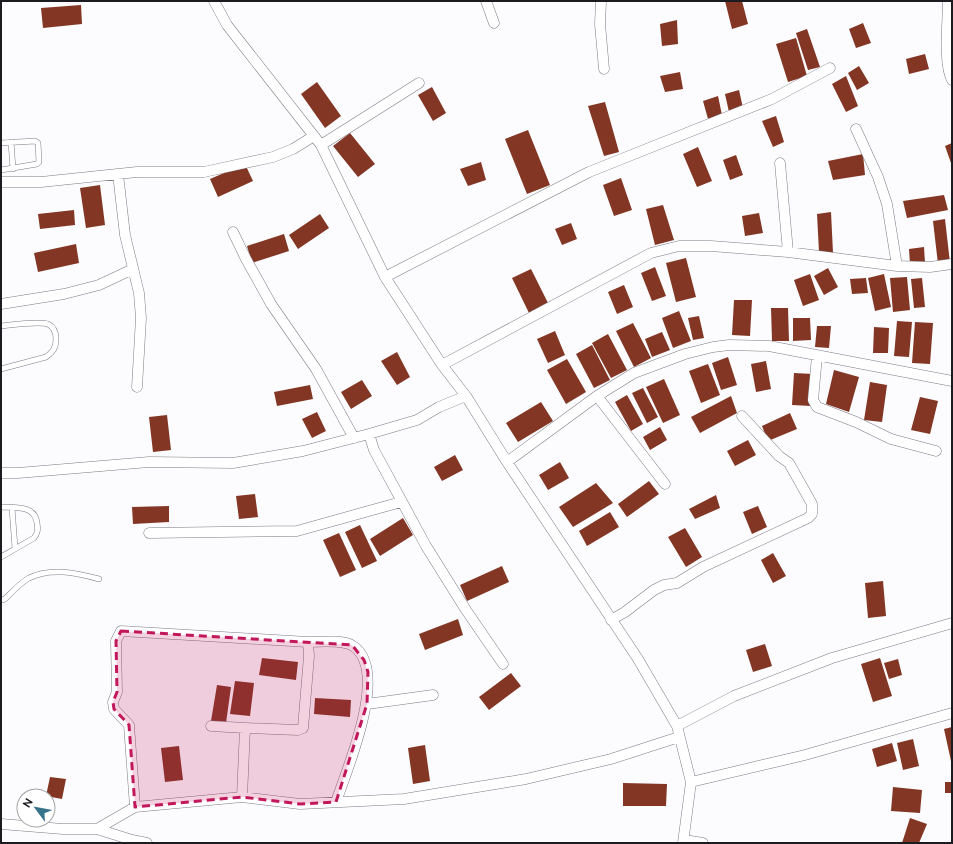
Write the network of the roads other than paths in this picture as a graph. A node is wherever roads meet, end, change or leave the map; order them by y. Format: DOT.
graph roads {
  1 [pos="214,1"];
  2 [pos="486,1"];
  3 [pos="601,1"];
  4 [pos="948,1"];
  5 [pos="494,23"];
  6 [pos="830,68"];
  7 [pos="604,69"];
  8 [pos="952,80"];
  9 [pos="419,83"];
  10 [pos="856,129"];
  11 [pos="314,136"];
  12 [pos="1,142"];
  13 [pos="11,142"];
  14 [pos="321,145"];
  15 [pos="780,163"];
  16 [pos="13,169"];
  17 [pos="1,170"];
  18 [pos="118,174"];
  19 [pos="1,182"];
  20 [pos="233,232"];
  21 [pos="788,252"];
  22 [pos="952,264"];
  23 [pos="897,266"];
  24 [pos="133,269"];
  25 [pos="385,277"];
  26 [pos="1,304"];
  27 [pos="1,326"];
  28 [pos="817,356"];
  29 [pos="442,365"];
  30 [pos="1,368"];
  31 [pos="952,381"];
  32 [pos="137,387"];
  33 [pos="466,396"];
  34 [pos="597,396"];
  35 [pos="742,416"];
  36 [pos="369,434"];
  37 [pos="354,438"];
  38 [pos="936,451"];
  39 [pos="508,462"];
  40 [pos="1,473"];
  41 [pos="665,484"];
  42 [pos="402,502"];
  43 [pos="1,507"];
  44 [pos="12,508"];
  45 [pos="149,533"];
  46 [pos="15,548"];
  47 [pos="1,557"];
  48 [pos="99,579"];
  49 [pos="1,600"];
  50 [pos="611,620"];
  51 [pos="952,623"];
  52 [pos="308,642"];
  53 [pos="503,664"];
  54 [pos="433,695"];
  55 [pos="367,704"];
  56 [pos="952,713"];
  57 [pos="210,726"];
  58 [pos="245,728"];
  59 [pos="678,732"];
  60 [pos="691,782"];
  61 [pos="242,797"];
  62 [pos="336,802"];
  63 [pos="135,807"];
  64 [pos="1,824"];
  65 [pos="97,829"];
  66 [pos="683,842"];
  67 [pos="147,843"];
  68 [pos="703,843"];
  1 -- 11 [label="street"];
  2 -- 5 [label="street"];
  3 -- 7 [label="street"];
  4 -- 8 [label="street"];
  6 -- 25 [label="street"];
  9 -- 14 [label="street"];
  10 -- 23 [label="street"];
  11 -- 14 [label="street"];
  11 -- 18 [label="street"];
  12 -- 13 [label="lane"];
  13 -- 16 [label="lane"];
  13 -- 16 [label="lane"];
  14 -- 25 [label="street"];
  15 -- 21 [label="street"];
  16 -- 17 [label="lane"];
  18 -- 19 [label="street"];
  18 -- 24 [label="street"];
  20 -- 37 [label="street"];
  21 -- 23 [label="street"];
  21 -- 29 [label="street"];
  22 -- 23 [label="street"];
  24 -- 26 [label="street"];
  24 -- 32 [label="street"];
  25 -- 29 [label="street"];
  27 -- 30 [label="lane"];
  28 -- 31 [label="street"];
  28 -- 34 [label="street"];
  28 -- 38 [label="street"];
  29 -- 33 [label="street"];
  33 -- 36 [label="street"];
  33 -- 39 [label="street"];
  34 -- 39 [label="street"];
  34 -- 41 [label="street"];
  35 -- 50 [label="street"];
  36 -- 37 [label="street"];
  36 -- 42 [label="street"];
  37 -- 40 [label="street"];
  39 -- 50 [label="street"];
  42 -- 45 [label="street"];
  42 -- 53 [label="street"];
  43 -- 44 [label="lane"];
  44 -- 46 [label="lane"];
  44 -- 46 [label="lane"];
  46 -- 47 [label="lane"];
  48 -- 49 [label="lane"];
  50 -- 59 [label="street"];
  51 -- 59 [label="street"];
  52 -- 55 [label="street"];
  52 -- 58 [label="street"];
  52 -- 63 [label="street"];
  54 -- 55 [label="street"];
  55 -- 62 [label="street"];
  56 -- 60 [label="street"];
  57 -- 58 [label="street"];
  58 -- 61 [label="street"];
  59 -- 60 [label="street"];
  59 -- 62 [label="street"];
  60 -- 66 [label="street"];
  61 -- 62 [label="street"];
  61 -- 63 [label="street"];
  63 -- 65 [label="street"];
  64 -- 65 [label="street"];
  65 -- 67 [label="street"];
  66 -- 68 [label="street"];
}
